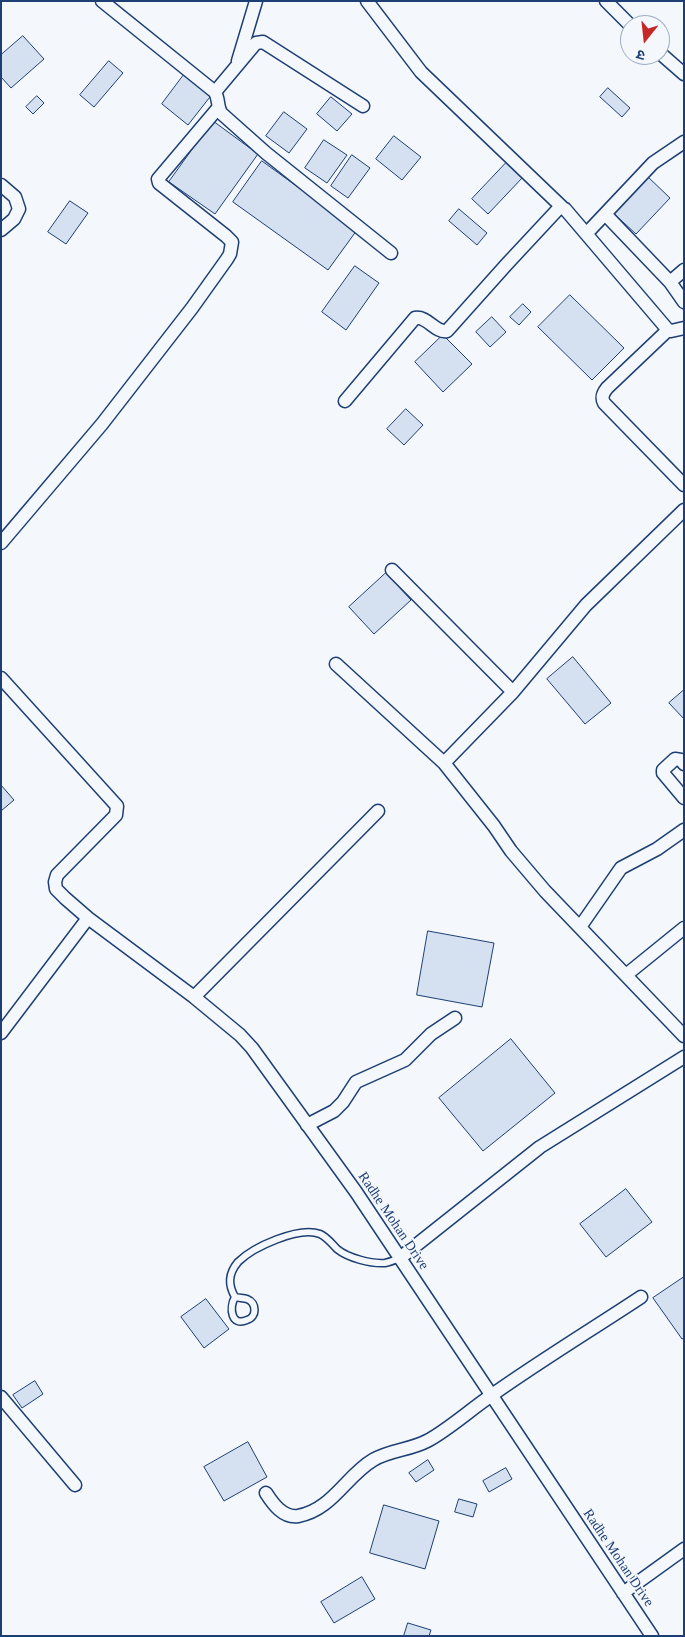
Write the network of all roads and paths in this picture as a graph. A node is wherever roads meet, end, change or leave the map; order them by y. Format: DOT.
graph roads {
  1 [pos="256,1"];
  2 [pos="367,1"];
  3 [pos="606,1"];
  4 [pos="104,2"];
  5 [pos="620,15"];
  6 [pos="670,62"];
  7 [pos="236,67"];
  8 [pos="684,74"];
  9 [pos="215,92"];
  10 [pos="363,106"];
  11 [pos="218,108"];
  12 [pos="684,142"];
  13 [pos="1,185"];
  14 [pos="562,207"];
  15 [pos="606,214"];
  16 [pos="1,230"];
  17 [pos="587,233"];
  18 [pos="392,253"];
  19 [pos="684,270"];
  20 [pos="670,282"];
  21 [pos="684,302"];
  22 [pos="684,328"];
  23 [pos="668,330"];
  24 [pos="344,401"];
  25 [pos="684,485"];
  26 [pos="684,510"];
  27 [pos="1,543"];
  28 [pos="392,570"];
  29 [pos="336,664"];
  30 [pos="1,678"];
  31 [pos="513,692"];
  32 [pos="444,763"];
  33 [pos="684,764"];
  34 [pos="684,798"];
  35 [pos="378,811"];
  36 [pos="684,830"];
  37 [pos="88,918"];
  38 [pos="580,927"];
  39 [pos="684,928"];
  40 [pos="626,975"];
  41 [pos="194,997"];
  42 [pos="455,1018"];
  43 [pos="1,1033"];
  44 [pos="684,1036"];
  45 [pos="684,1057"];
  46 [pos="307,1125"];
  47 [pos="400,1258"];
  48 [pos="235,1297"];
  49 [pos="641,1297"];
  50 [pos="492,1395"];
  51 [pos="1,1397"];
  52 [pos="75,1485"];
  53 [pos="266,1493"];
  54 [pos="684,1549"];
  55 [pos="623,1593"];
  56 [pos="652,1636"];
  1 -- 7 [label="street"];
  2 -- 14 [label="street"];
  3 -- 5 [label="street"];
  4 -- 9 [label="street"];
  6 -- 8 [label="street"];
  7 -- 9 [label="street"];
  7 -- 10 [label="street"];
  9 -- 11 [label="street"];
  11 -- 18 [label="street"];
  11 -- 27 [label="street"];
  12 -- 15 [label="street"];
  13 -- 16 [label="street"];
  14 -- 17 [label="street"];
  14 -- 24 [label="street"];
  15 -- 17 [label="street"];
  15 -- 20 [label="street"];
  17 -- 23 [label="street"];
  19 -- 20 [label="street"];
  20 -- 21 [label="street"];
  22 -- 23 [label="street"];
  23 -- 25 [label="street"];
  26 -- 31 [label="street"];
  28 -- 31 [label="street"];
  29 -- 32 [label="street"];
  30 -- 37 [label="street, Radhe Mohan Drive"];
  31 -- 32 [label="street"];
  32 -- 38 [label="street"];
  33 -- 34 [label="street"];
  35 -- 41 [label="street"];
  36 -- 38 [label="street"];
  37 -- 41 [label="street, Radhe Mohan Drive"];
  37 -- 43 [label="street"];
  38 -- 40 [label="street"];
  39 -- 40 [label="street"];
  40 -- 44 [label="street"];
  41 -- 46 [label="street, Radhe Mohan Drive"];
  42 -- 46 [label="street"];
  45 -- 47 [label="street"];
  46 -- 47 [label="street, Radhe Mohan Drive"];
  47 -- 48 [label="lane"];
  47 -- 50 [label="street, Radhe Mohan Drive"];
  49 -- 50 [label="street"];
  50 -- 53 [label="street"];
  50 -- 55 [label="street, Radhe Mohan Drive"];
  51 -- 52 [label="street"];
  54 -- 55 [label="street"];
  55 -- 56 [label="street, Radhe Mohan Drive"];
}
